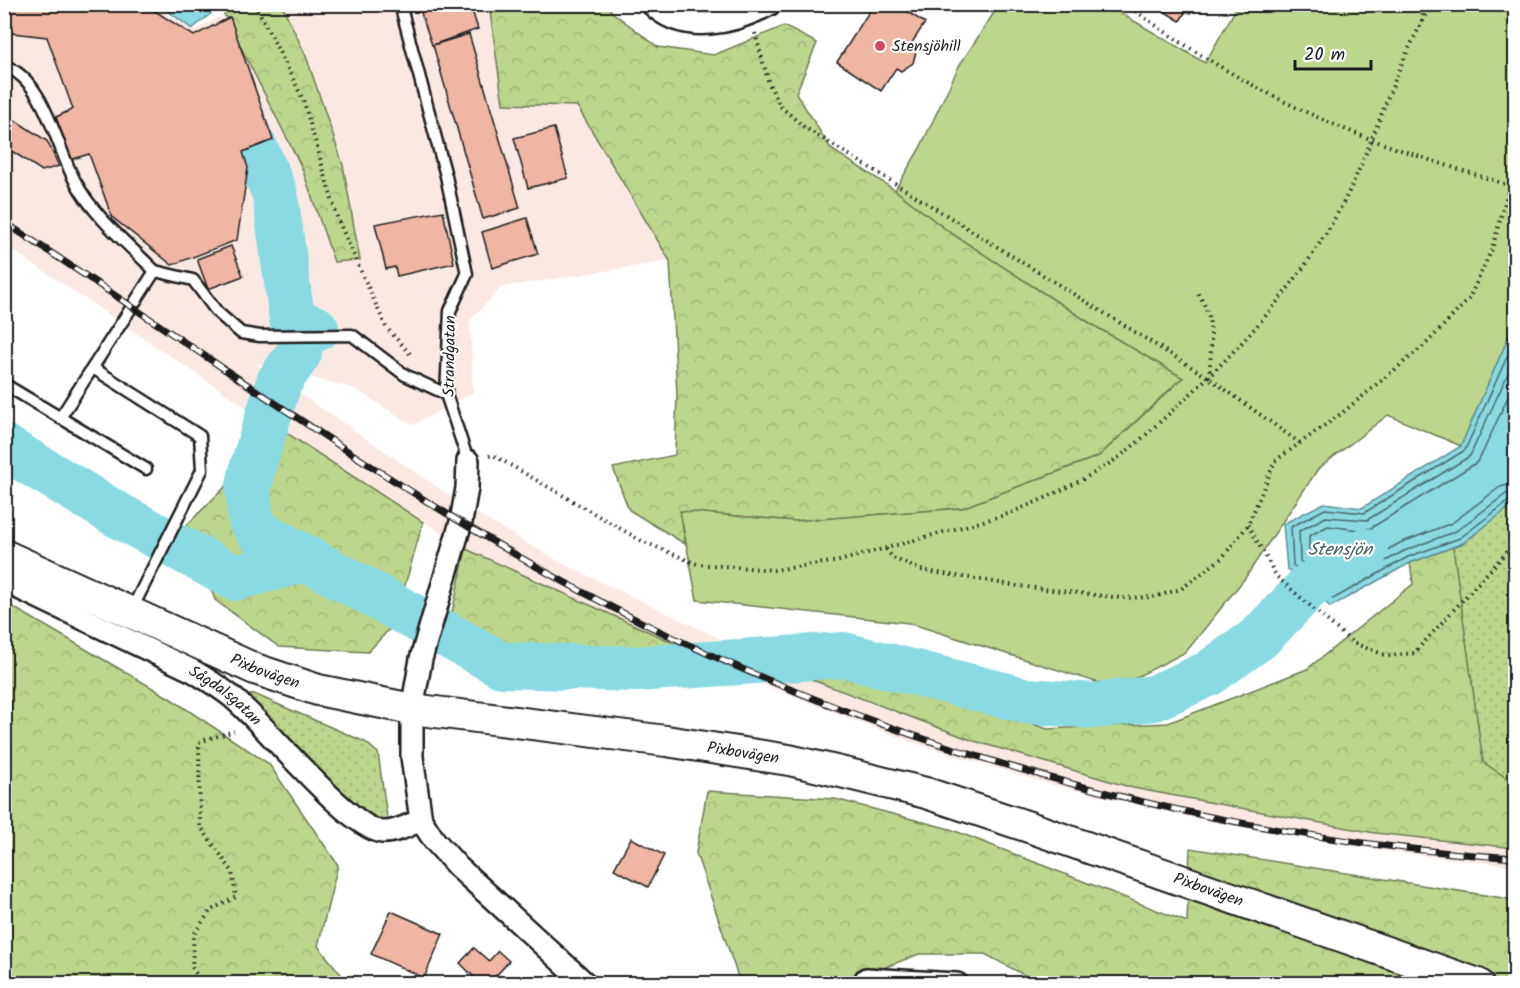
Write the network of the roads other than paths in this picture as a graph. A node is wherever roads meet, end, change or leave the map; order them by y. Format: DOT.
graph roads {
  1 [pos="400,4"];
  2 [pos="652,4"];
  3 [pos="770,4"];
  4 [pos="4,66"];
  5 [pos="155,271"];
  6 [pos="93,368"];
  7 [pos="4,384"];
  8 [pos="446,394"];
  9 [pos="60,418"];
  10 [pos="468,461"];
  11 [pos="146,469"];
  12 [pos="4,555"];
  13 [pos="4,581"];
  14 [pos="130,614"];
  15 [pos="412,710"];
  16 [pos="421,820"];
  17 [pos="866,979"];
  18 [pos="586,984"];
  19 [pos="957,984"];
  20 [pos="1478,984"];
  1 -- 8 [label="lane, Strandgatan"];
  2 -- 3 [label="street"];
  4 -- 5 [label="lane"];
  5 -- 6 [label="lane"];
  5 -- 8 [label="lane"];
  6 -- 9 [label="lane"];
  6 -- 14 [label="lane"];
  7 -- 9 [label="lane"];
  8 -- 10 [label="lane, Strandgatan"];
  9 -- 11 [label="lane"];
  10 -- 15 [label="street, Strandgatan"];
  12 -- 14 [label="street, Pixbovägen"];
  13 -- 16 [label="street, Sågdalsgatan"];
  14 -- 15 [label="street, Pixbovägen"];
  15 -- 16 [label="street"];
  15 -- 20 [label="street, Pixbovägen"];
  16 -- 18 [label="street"];
  17 -- 19 [label="street"];
}
